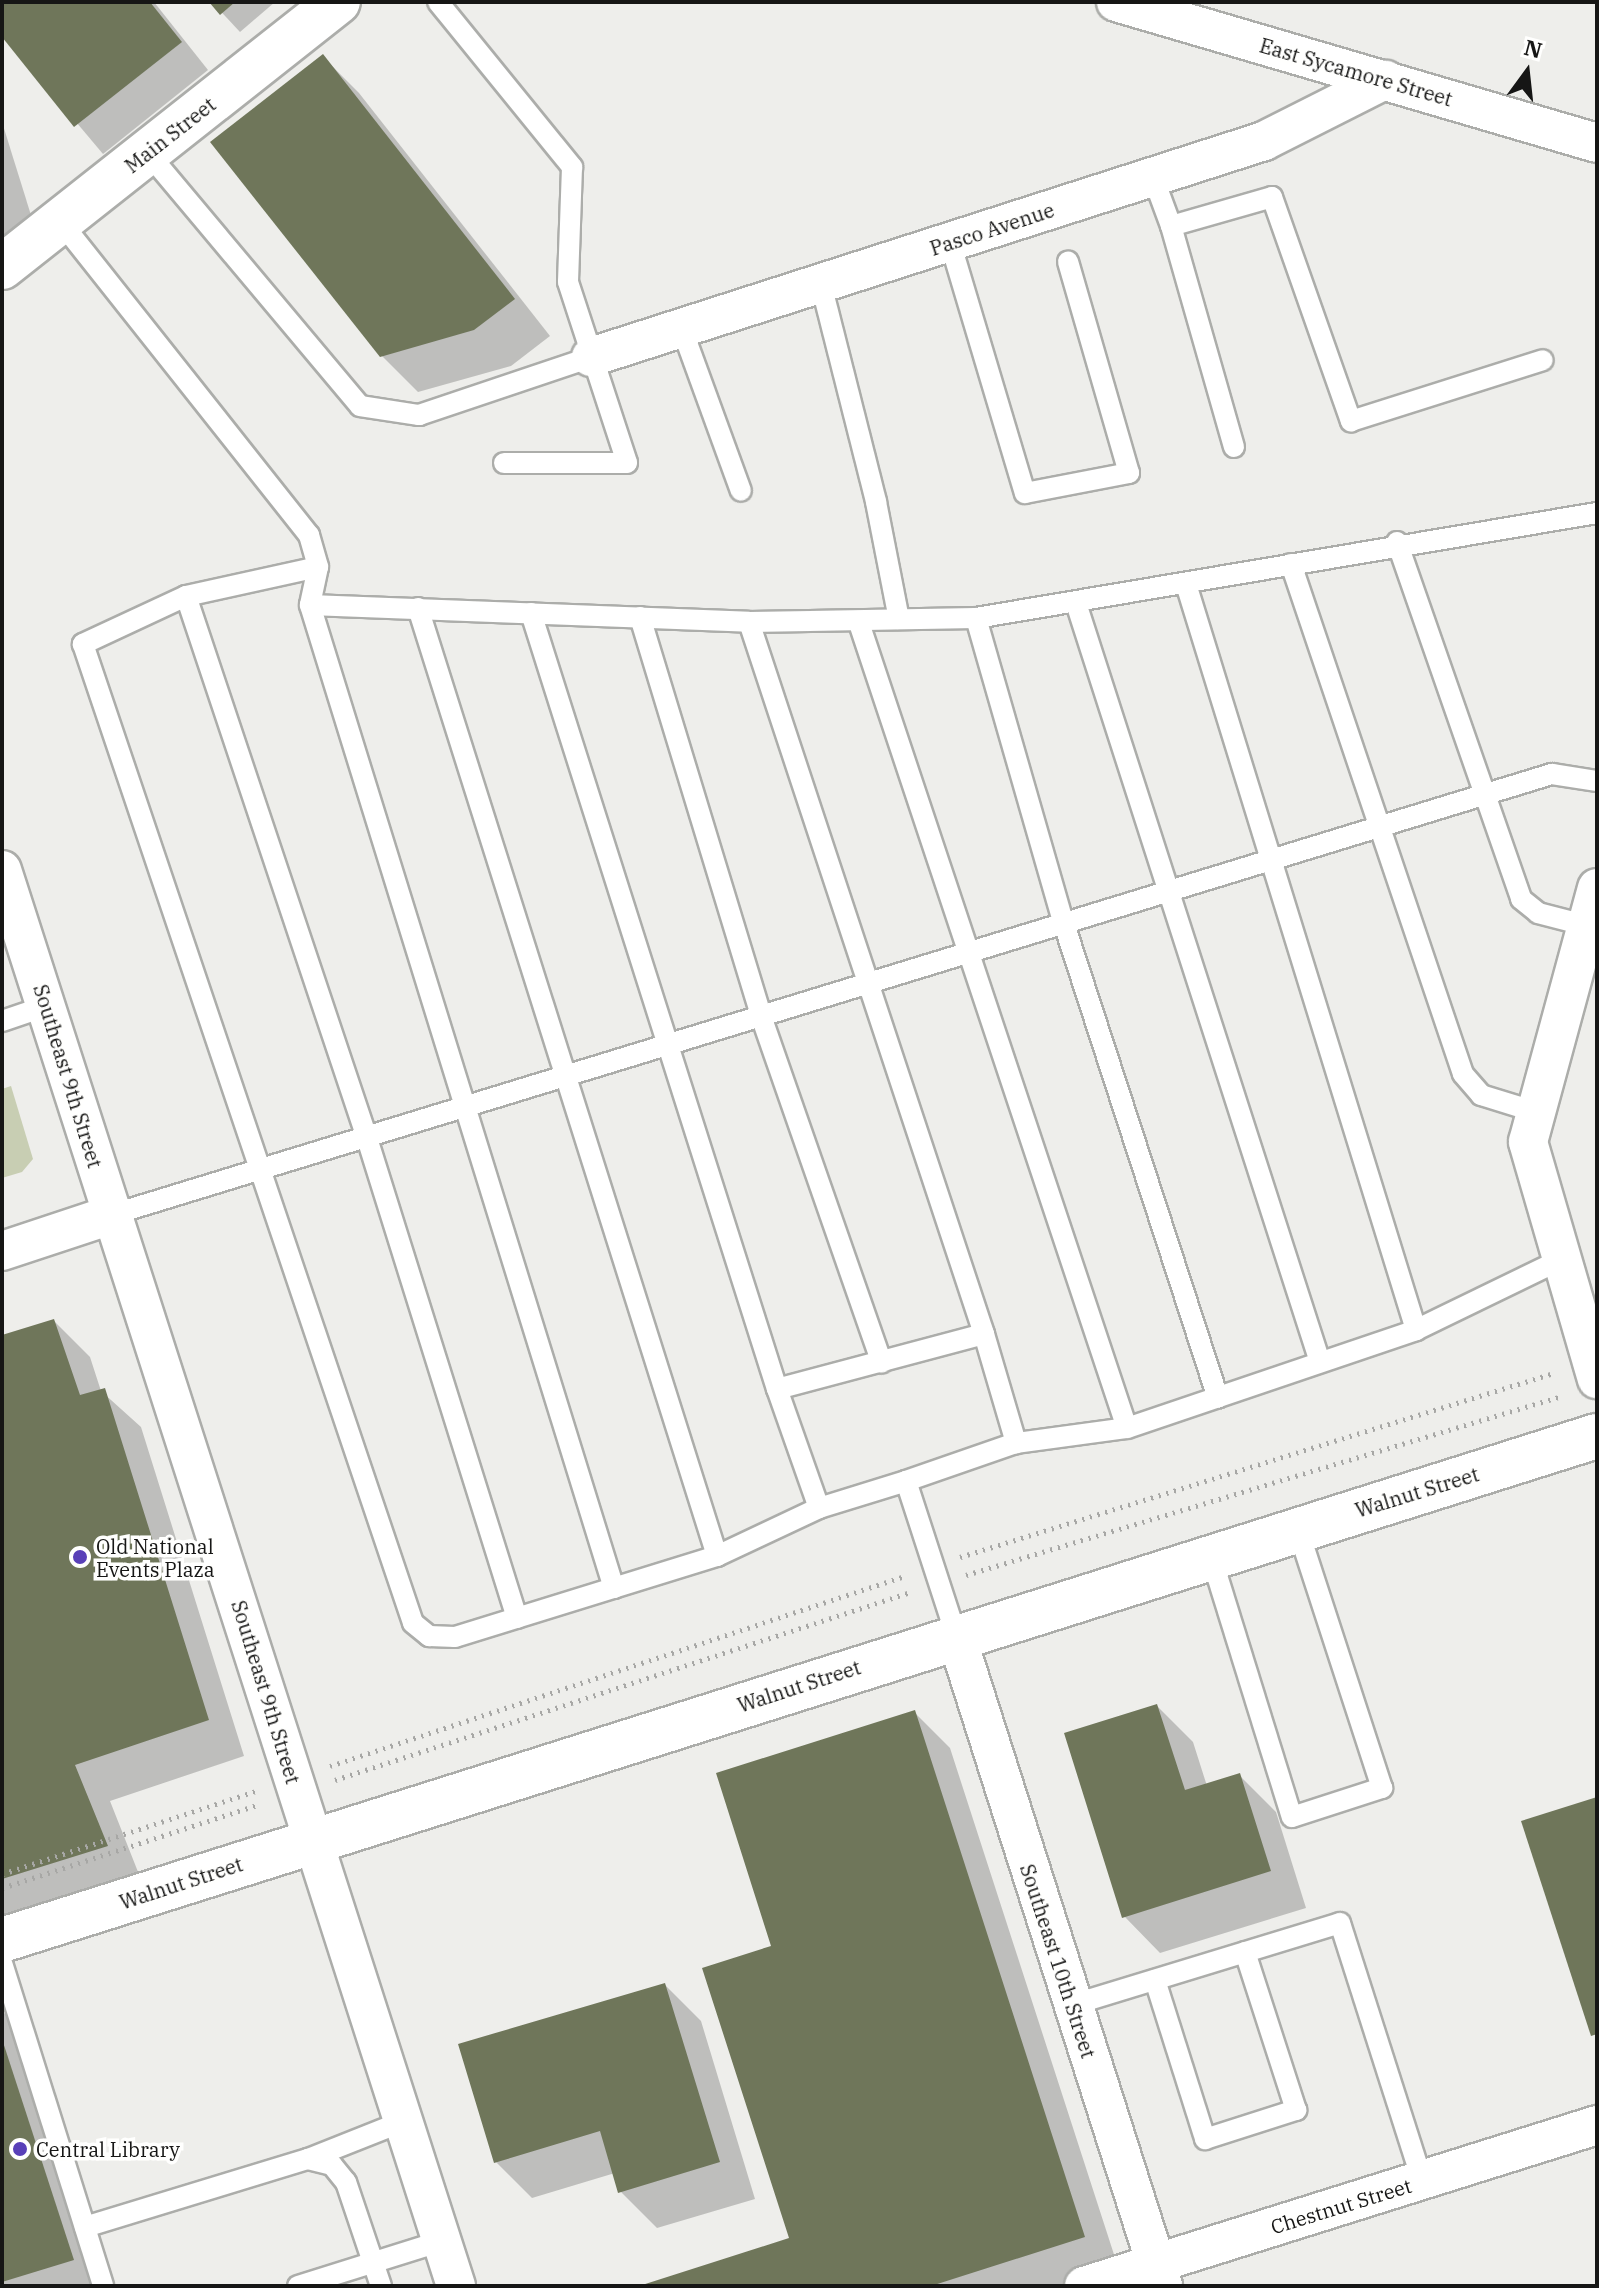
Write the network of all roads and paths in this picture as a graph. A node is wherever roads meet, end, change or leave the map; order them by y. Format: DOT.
graph roads {
  1 [pos="338,2"];
  2 [pos="438,2"];
  3 [pos="1116,2"];
  4 [pos="1385,80"];
  5 [pos="1597,143"];
  6 [pos="147,152"];
  7 [pos="1153,177"];
  8 [pos="60,221"];
  9 [pos="1171,226"];
  10 [pos="950,242"];
  11 [pos="1068,262"];
  12 [pos="2,267"];
  13 [pos="821,284"];
  14 [pos="682,329"];
  15 [pos="591,357"];
  16 [pos="1543,360"];
  17 [pos="1234,447"];
  18 [pos="504,463"];
  19 [pos="741,491"];
  20 [pos="1597,513"];
  21 [pos="1397,542"];
  22 [pos="1291,564"];
  23 [pos="318,567"];
  24 [pos="1186,584"];
  25 [pos="186,596"];
  26 [pos="1076,603"];
  27 [pos="310,605"];
  28 [pos="418,608"];
  29 [pos="531,613"];
  30 [pos="640,617"];
  31 [pos="976,618"];
  32 [pos="899,619"];
  33 [pos="749,622"];
  34 [pos="859,623"];
  35 [pos="1597,781"];
  36 [pos="1485,794"];
  37 [pos="1378,827"];
  38 [pos="1269,861"];
  39 [pos="2,870"];
  40 [pos="1597,888"];
  41 [pos="1165,892"];
  42 [pos="1064,924"];
  43 [pos="1592,927"];
  44 [pos="968,952"];
  45 [pos="868,983"];
  46 [pos="46,1006"];
  47 [pos="761,1016"];
  48 [pos="2,1021"];
  49 [pos="666,1042"];
  50 [pos="566,1073"];
  51 [pos="465,1106"];
  52 [pos="1536,1112"];
  53 [pos="366,1135"];
  54 [pos="263,1168"];
  55 [pos="111,1215"];
  56 [pos="2,1251"];
  57 [pos="1562,1259"];
  58 [pos="1416,1330"];
  59 [pos="984,1334"];
  60 [pos="1320,1362"];
  61 [pos="882,1363"];
  62 [pos="1585,1378"];
  63 [pos="777,1389"];
  64 [pos="1218,1398"];
  65 [pos="1127,1428"];
  66 [pos="1597,1436"];
  67 [pos="1016,1443"];
  68 [pos="906,1481"];
  69 [pos="819,1508"];
  70 [pos="1298,1529"];
  71 [pos="717,1556"];
  72 [pos="1211,1556"];
  73 [pos="936,1574"];
  74 [pos="614,1588"];
  75 [pos="517,1618"];
  76 [pos="956,1635"];
  77 [pos="294,1786"];
  78 [pos="313,1841"];
  79 [pos="2,1874"];
  80 [pos="2,1888"];
  81 [pos="2,1940"];
  82 [pos="1245,1952"];
  83 [pos="2,1963"];
  84 [pos="1155,1980"];
  85 [pos="1072,2005"];
  86 [pos="404,2121"];
  87 [pos="1597,2125"];
  88 [pos="308,2159"];
  89 [pos="1422,2180"];
  90 [pos="85,2227"];
  91 [pos="442,2241"];
  92 [pos="373,2262"];
  93 [pos="1160,2275"];
  94 [pos="103,2286"];
  95 [pos="298,2286"];
  96 [pos="381,2286"];
  97 [pos="456,2286"];
  98 [pos="1084,2286"];
  1 -- 6 [label="main road, Main Street"];
  2 -- 15 [label="lane"];
  3 -- 4 [label="street, East Sycamore Street"];
  4 -- 5 [label="street, East Sycamore Street"];
  4 -- 7 [label="street, Pasco Avenue"];
  6 -- 8 [label="main road, Main Street"];
  6 -- 15 [label="lane"];
  7 -- 9 [label="lane"];
  7 -- 10 [label="street, Pasco Avenue"];
  8 -- 12 [label="main road, Main Street"];
  8 -- 23 [label="lane"];
  9 -- 16 [label="lane"];
  9 -- 17 [label="lane"];
  10 -- 11 [label="lane"];
  10 -- 13 [label="street, Pasco Avenue"];
  13 -- 14 [label="street, Pasco Avenue"];
  13 -- 32 [label="lane"];
  14 -- 15 [label="street, Pasco Avenue"];
  14 -- 19 [label="lane"];
  15 -- 18 [label="lane"];
  20 -- 21 [label="lane"];
  21 -- 22 [label="lane"];
  21 -- 36 [label="lane"];
  22 -- 24 [label="lane"];
  22 -- 37 [label="lane"];
  23 -- 25 [label="lane"];
  23 -- 27 [label="lane"];
  24 -- 26 [label="lane"];
  24 -- 38 [label="lane"];
  25 -- 53 [label="lane"];
  25 -- 54 [label="lane"];
  26 -- 31 [label="lane"];
  26 -- 41 [label="lane"];
  27 -- 28 [label="lane"];
  27 -- 51 [label="lane"];
  28 -- 29 [label="lane"];
  28 -- 50 [label="lane"];
  29 -- 30 [label="lane"];
  29 -- 49 [label="lane"];
  30 -- 33 [label="lane"];
  30 -- 47 [label="lane"];
  31 -- 32 [label="lane"];
  31 -- 42 [label="lane"];
  32 -- 34 [label="lane"];
  33 -- 34 [label="lane"];
  33 -- 45 [label="lane"];
  34 -- 44 [label="lane"];
  35 -- 36 [label="lane"];
  36 -- 37 [label="lane"];
  36 -- 43 [label="lane"];
  37 -- 38 [label="lane"];
  37 -- 52 [label="lane"];
  38 -- 41 [label="lane"];
  38 -- 58 [label="lane"];
  39 -- 46 [label="street, Southeast 9th Street"];
  40 -- 43 [label="street"];
  41 -- 42 [label="lane"];
  41 -- 60 [label="lane"];
  42 -- 44 [label="lane"];
  42 -- 64 [label="lane"];
  43 -- 52 [label="street"];
  44 -- 45 [label="lane"];
  44 -- 65 [label="lane"];
  45 -- 47 [label="lane"];
  45 -- 59 [label="lane"];
  46 -- 48 [label="lane"];
  46 -- 55 [label="street, Southeast 9th Street"];
  47 -- 49 [label="lane"];
  47 -- 61 [label="lane"];
  49 -- 50 [label="lane"];
  49 -- 63 [label="lane"];
  50 -- 51 [label="lane"];
  50 -- 71 [label="lane"];
  51 -- 53 [label="lane"];
  51 -- 74 [label="lane"];
  52 -- 57 [label="street"];
  53 -- 54 [label="lane"];
  53 -- 75 [label="lane"];
  54 -- 55 [label="lane"];
  54 -- 75 [label="lane"];
  55 -- 56 [label="street"];
  55 -- 77 [label="street, Southeast 9th Street"];
  57 -- 58 [label="lane"];
  57 -- 62 [label="street"];
  58 -- 60 [label="lane"];
  59 -- 61 [label="lane"];
  59 -- 67 [label="lane"];
  60 -- 64 [label="lane"];
  61 -- 63 [label="lane"];
  62 -- 73 [label="path"];
  62 -- 73 [label="path"];
  63 -- 69 [label="lane"];
  64 -- 65 [label="lane"];
  65 -- 67 [label="lane"];
  66 -- 70 [label="main road, Walnut Street"];
  67 -- 68 [label="lane"];
  68 -- 69 [label="lane"];
  68 -- 73 [label="lane"];
  69 -- 71 [label="lane"];
  70 -- 72 [label="main road, Walnut Street"];
  70 -- 72 [label="lane"];
  71 -- 74 [label="lane"];
  72 -- 76 [label="main road, Walnut Street"];
  73 -- 76 [label="lane"];
  73 -- 77 [label="path"];
  73 -- 77 [label="path"];
  74 -- 75 [label="lane"];
  76 -- 78 [label="main road, Walnut Street"];
  76 -- 85 [label="street, Southeast 10th Street"];
  77 -- 78 [label="street, Southeast 9th Street"];
  77 -- 79 [label="path"];
  77 -- 80 [label="path"];
  78 -- 81 [label="main road, Walnut Street"];
  78 -- 86 [label="street, Southeast 9th Street"];
  82 -- 84 [label="lane"];
  82 -- 84 [label="lane"];
  82 -- 89 [label="lane"];
  83 -- 90 [label="lane"];
  84 -- 85 [label="lane"];
  85 -- 93 [label="street, Southeast 10th Street"];
  86 -- 88 [label="lane"];
  86 -- 91 [label="street, Southeast 9th Street"];
  87 -- 89 [label="street, Chestnut Street"];
  88 -- 90 [label="lane"];
  88 -- 92 [label="lane"];
  89 -- 93 [label="street, Chestnut Street"];
  90 -- 94 [label="lane"];
  91 -- 92 [label="lane"];
  91 -- 97 [label="street, Southeast 9th Street"];
  92 -- 95 [label="lane"];
  92 -- 96 [label="lane"];
  93 -- 98 [label="street, Chestnut Street"];
}
